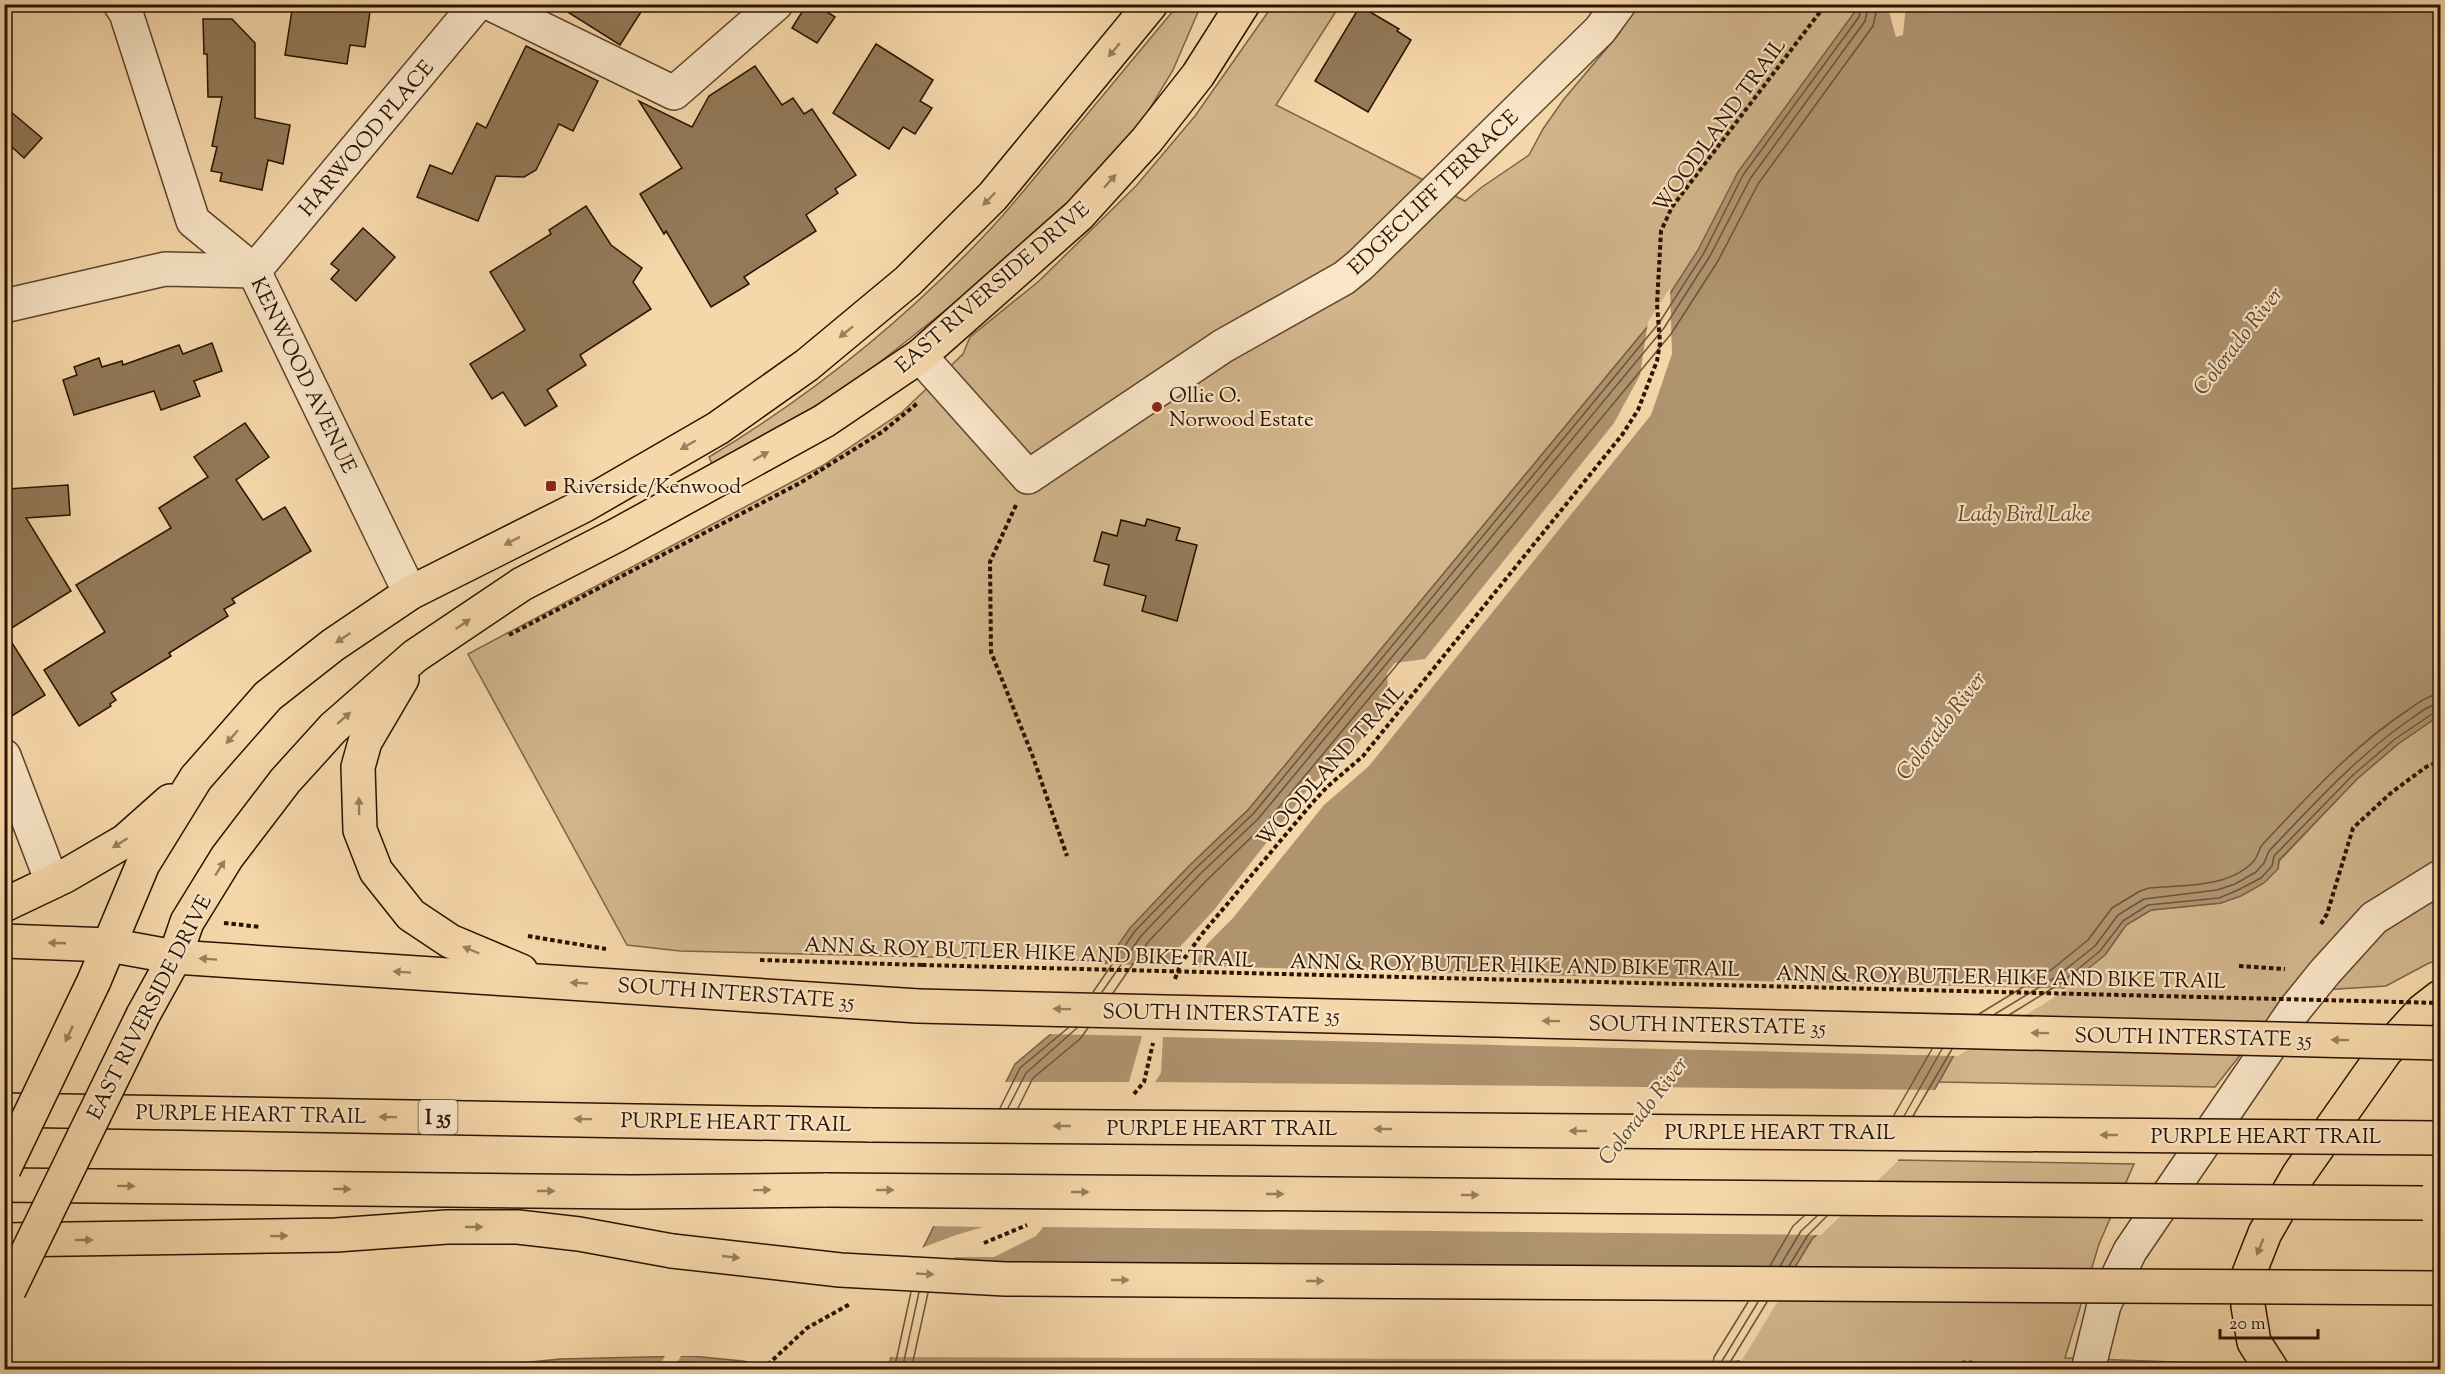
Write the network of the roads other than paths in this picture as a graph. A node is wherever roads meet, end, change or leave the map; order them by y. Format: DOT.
graph roads {
  1 [pos="477,4"];
  2 [pos="491,4"];
  3 [pos="776,4"];
  4 [pos="1151,4"];
  5 [pos="1243,4"];
  6 [pos="1619,4"];
  7 [pos="125,7"];
  8 [pos="254,271"];
  9 [pos="4,306"];
  10 [pos="920,356"];
  11 [pos="410,593"];
  12 [pos="414,656"];
  13 [pos="4,756"];
  14 [pos="196,778"];
  15 [pos="2440,877"];
  16 [pos="52,882"];
  17 [pos="4,905"];
  18 [pos="4,941"];
  19 [pos="109,945"];
  20 [pos="175,957"];
  21 [pos="544,981"];
  22 [pos="2440,997"];
  23 [pos="2440,1043"];
  24 [pos="4,1110"];
  25 [pos="2440,1138"];
  26 [pos="4,1169"];
  27 [pos="4,1185"];
  28 [pos="2432,1203"];
  29 [pos="4,1240"];
  30 [pos="2440,1288"];
  31 [pos="7,1295"];
  32 [pos="2088,1370"];
  33 [pos="2272,1370"];
  1 -- 8 [label="street, HARWOOD PLACE"];
  2 -- 3 [label="street"];
  4 -- 11 [label="main road, one-way"];
  10 -- 5 [label="main road, EAST RIVERSIDE DRIVE, one-way"];
  6 -- 10 [label="street, EDGECLIFF TERRACE"];
  7 -- 8 [label="street, KENWOOD AVENUE"];
  8 -- 9 [label="street"];
  8 -- 11 [label="street, KENWOOD AVENUE"];
  12 -- 10 [label="main road, EAST RIVERSIDE DRIVE, one-way"];
  11 -- 14 [label="main road, one-way"];
  20 -- 12 [label="main road, EAST RIVERSIDE DRIVE, one-way"];
  21 -- 12 [label="main road, one-way"];
  13 -- 16 [label="street"];
  14 -- 16 [label="main road, one-way"];
  14 -- 19 [label="main road"];
  15 -- 32 [label="street"];
  16 -- 17 [label="main road"];
  19 -- 18 [label="main road, SOUTH INTERSTATE 35, one-way"];
  19 -- 20 [label="main road, SOUTH INTERSTATE 35"];
  19 -- 26 [label="main road, one-way, bridge"];
  21 -- 20 [label="main road, SOUTH INTERSTATE 35, one-way"];
  20 -- 31 [label="main road, EAST RIVERSIDE DRIVE, bridge"];
  23 -- 21 [label="main road, SOUTH INTERSTATE 35, one-way, bridge"];
  22 -- 33 [label="main road, one-way"];
  25 -- 24 [label="main road, PURPLE HEART TRAIL / I 35, one-way, bridge"];
  27 -- 28 [label="main road, one-way, bridge"];
  29 -- 30 [label="main road, one-way, bridge"];
}
